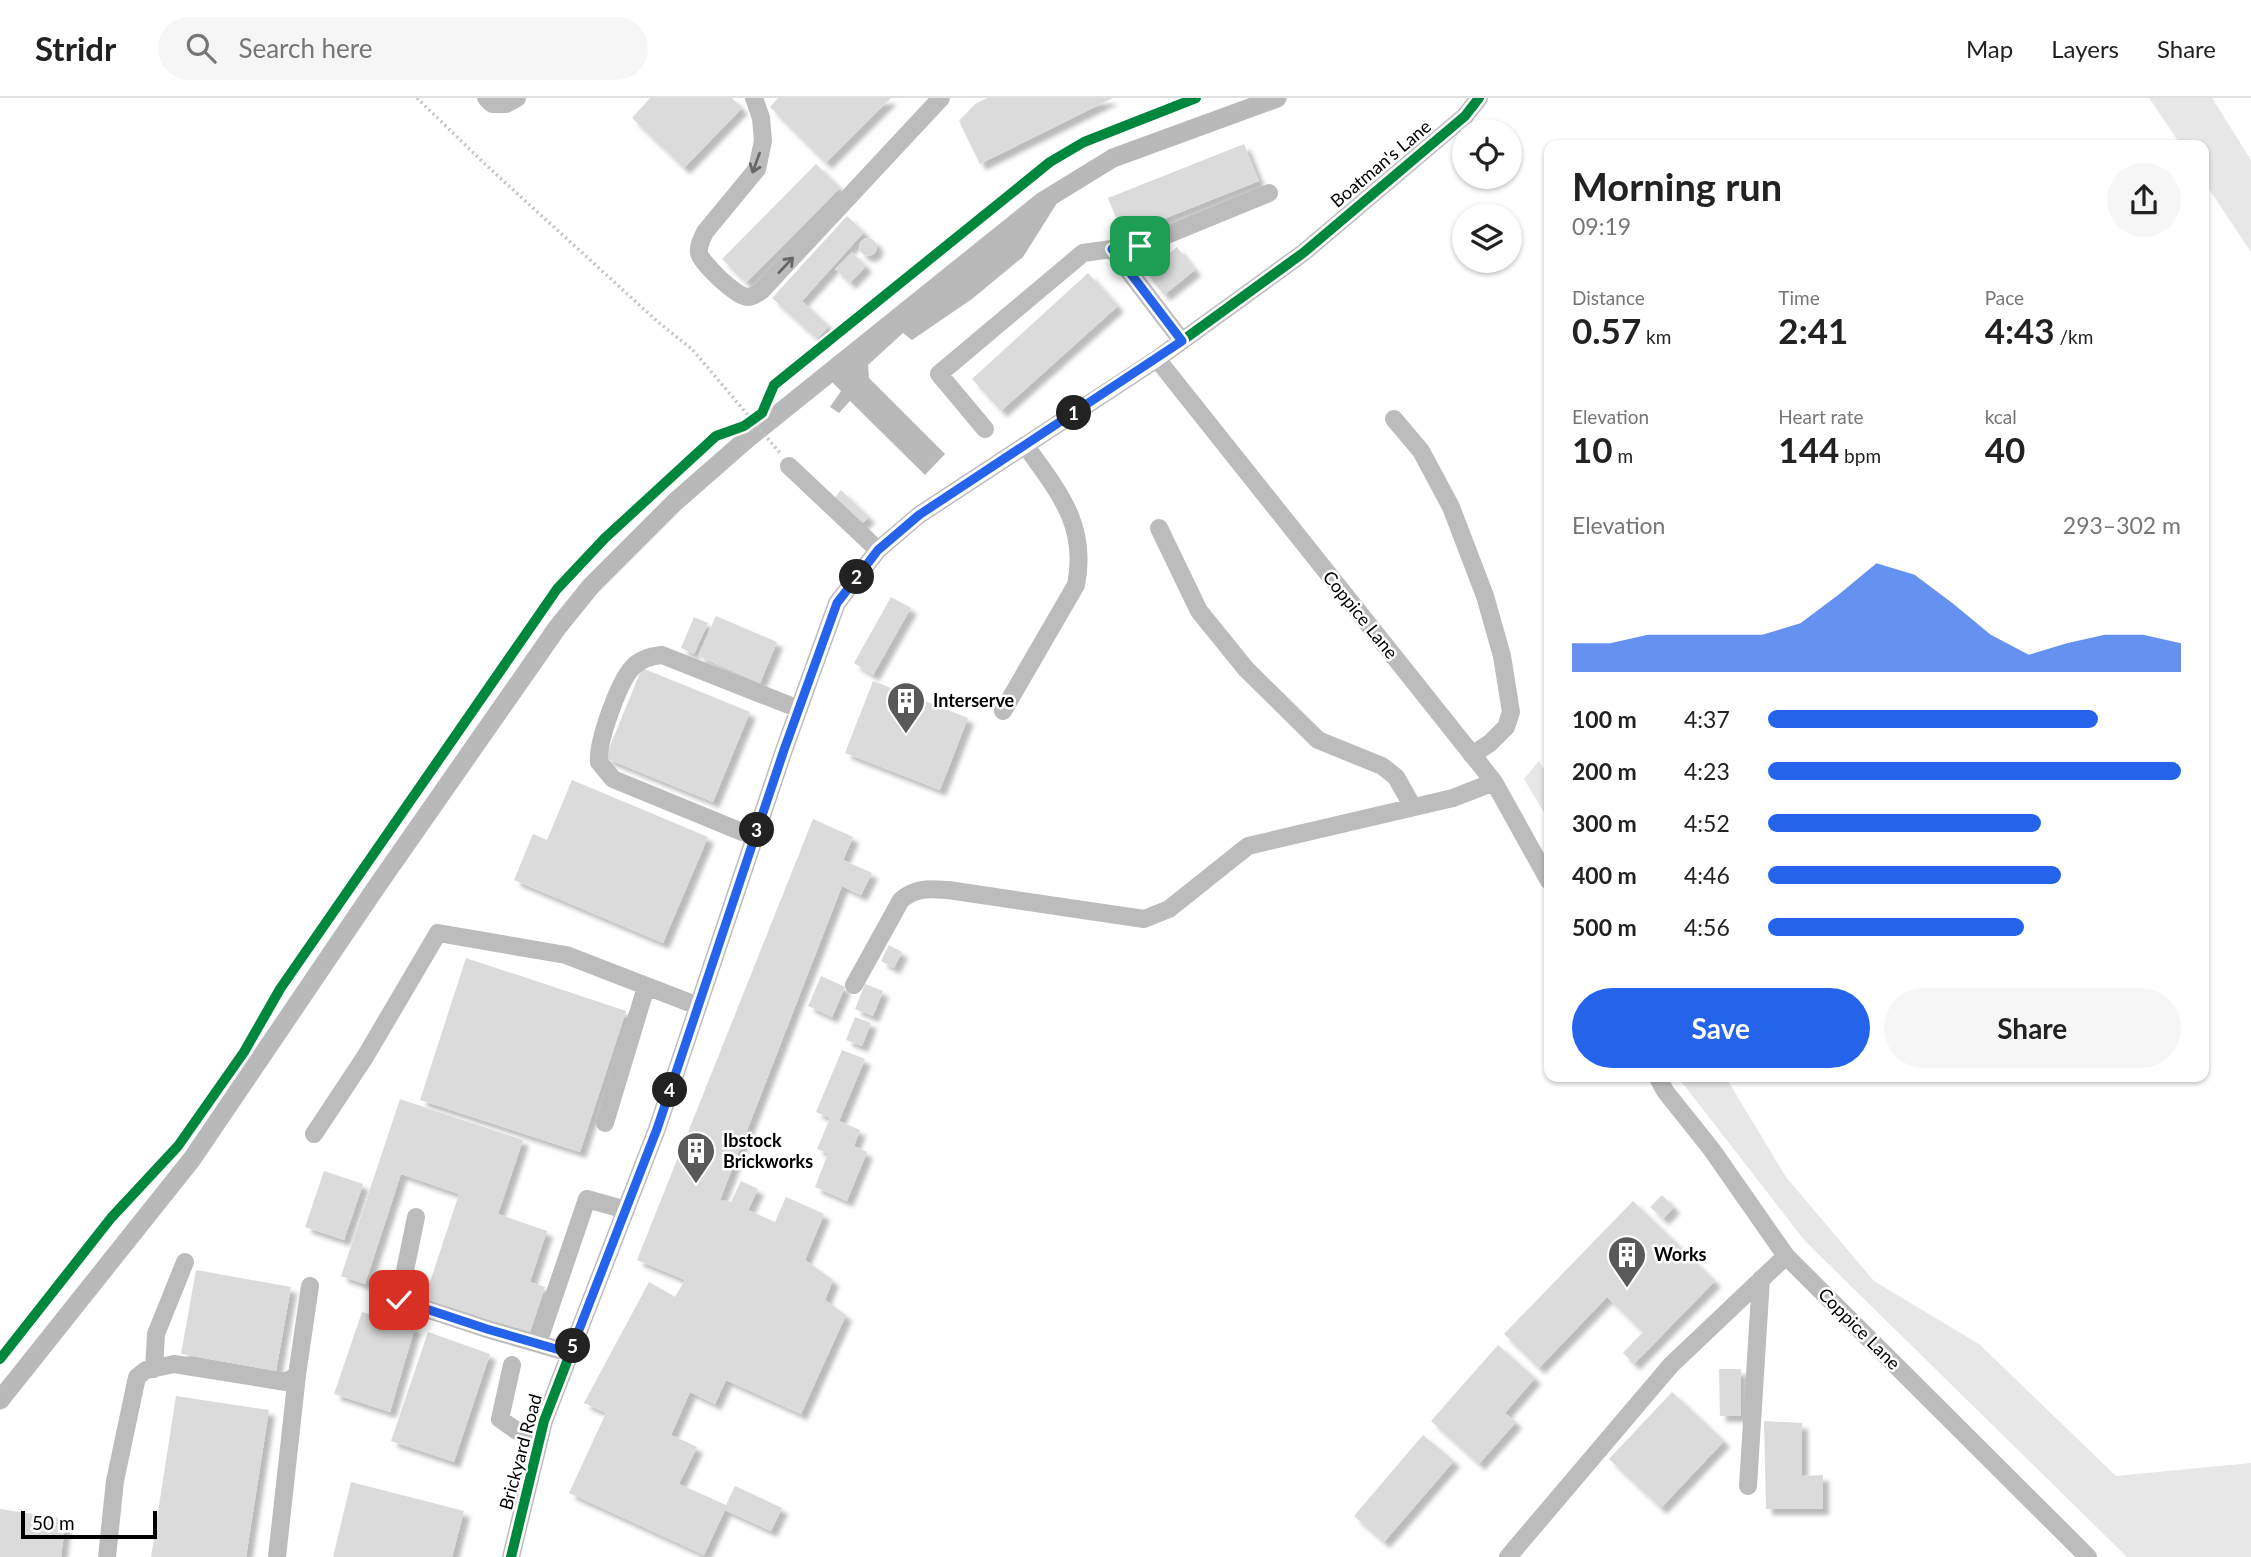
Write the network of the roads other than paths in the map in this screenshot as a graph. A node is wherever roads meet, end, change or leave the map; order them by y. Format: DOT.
graph roads {
  1 [pos="486,98"];
  2 [pos="517,98"];
  3 [pos="754,98"];
  4 [pos="941,98"];
  5 [pos="1479,98"];
  6 [pos="1269,193"];
  7 [pos="1112,249"];
  8 [pos="1303,253"];
  9 [pos="1182,341"];
  10 [pos="1157,359"];
  11 [pos="1394,419"];
  12 [pos="985,429"];
  13 [pos="1025,445"];
  14 [pos="789,466"];
  15 [pos="1159,528"];
  16 [pos="878,550"];
  17 [pos="799,709"];
  18 [pos="1003,711"];
  19 [pos="1472,755"];
  20 [pos="1493,782"];
  21 [pos="1413,807"];
  22 [pos="755,836"];
  23 [pos="1544,872"];
  24 [pos="854,985"];
  25 [pos="646,987"];
  26 [pos="698,1006"];
  27 [pos="1661,1083"];
  28 [pos="605,1123"];
  29 [pos="314,1134"];
  30 [pos="626,1210"];
  31 [pos="416,1217"];
  32 [pos="1786,1256"];
  33 [pos="186,1262"];
  34 [pos="1761,1279"];
  35 [pos="310,1286"];
  36 [pos="538,1343"];
  37 [pos="570,1353"];
  38 [pos="512,1365"];
  39 [pos="154,1368"];
  40 [pos="297,1375"];
  41 [pos="540,1438"];
  42 [pos="1748,1486"];
  43 [pos="107,1557"];
  44 [pos="277,1557"];
  45 [pos="511,1557"];
  46 [pos="1508,1557"];
  47 [pos="2088,1557"];
  1 -- 2 [label="street"];
  3 -- 4 [label="street, one-way"];
  5 -- 8 [label="street, Boatman's Lane"];
  6 -- 7 [label="street"];
  7 -- 9 [label="street"];
  7 -- 12 [label="street"];
  8 -- 9 [label="street, Brickyard Road"];
  9 -- 10 [label="street, Brickyard Road"];
  10 -- 13 [label="street, Brickyard Road"];
  10 -- 19 [label="street, Coppice Lane"];
  11 -- 19 [label="street"];
  13 -- 16 [label="street, Brickyard Road"];
  13 -- 18 [label="street"];
  14 -- 16 [label="street"];
  15 -- 21 [label="street"];
  16 -- 17 [label="street, Brickyard Road"];
  17 -- 22 [label="street, Brickyard Road"];
  17 -- 22 [label="street"];
  19 -- 20 [label="street, Coppice Lane"];
  20 -- 21 [label="street"];
  20 -- 23 [label="street, Coppice Lane"];
  21 -- 24 [label="street"];
  22 -- 26 [label="street, Brickyard Road"];
  25 -- 26 [label="street"];
  25 -- 28 [label="street"];
  25 -- 29 [label="street"];
  26 -- 30 [label="street, Brickyard Road"];
  27 -- 32 [label="street, Coppice Lane"];
  30 -- 36 [label="street"];
  30 -- 37 [label="street, Brickyard Road"];
  31 -- 36 [label="street"];
  32 -- 34 [label="street"];
  32 -- 47 [label="street, Coppice Lane"];
  33 -- 39 [label="street"];
  34 -- 42 [label="street"];
  34 -- 46 [label="street"];
  35 -- 40 [label="street"];
  36 -- 37 [label="street"];
  37 -- 41 [label="street, Brickyard Road"];
  38 -- 41 [label="street"];
  39 -- 40 [label="street"];
  39 -- 43 [label="street"];
  40 -- 44 [label="street"];
  41 -- 45 [label="street, Brickyard Road"];
}
